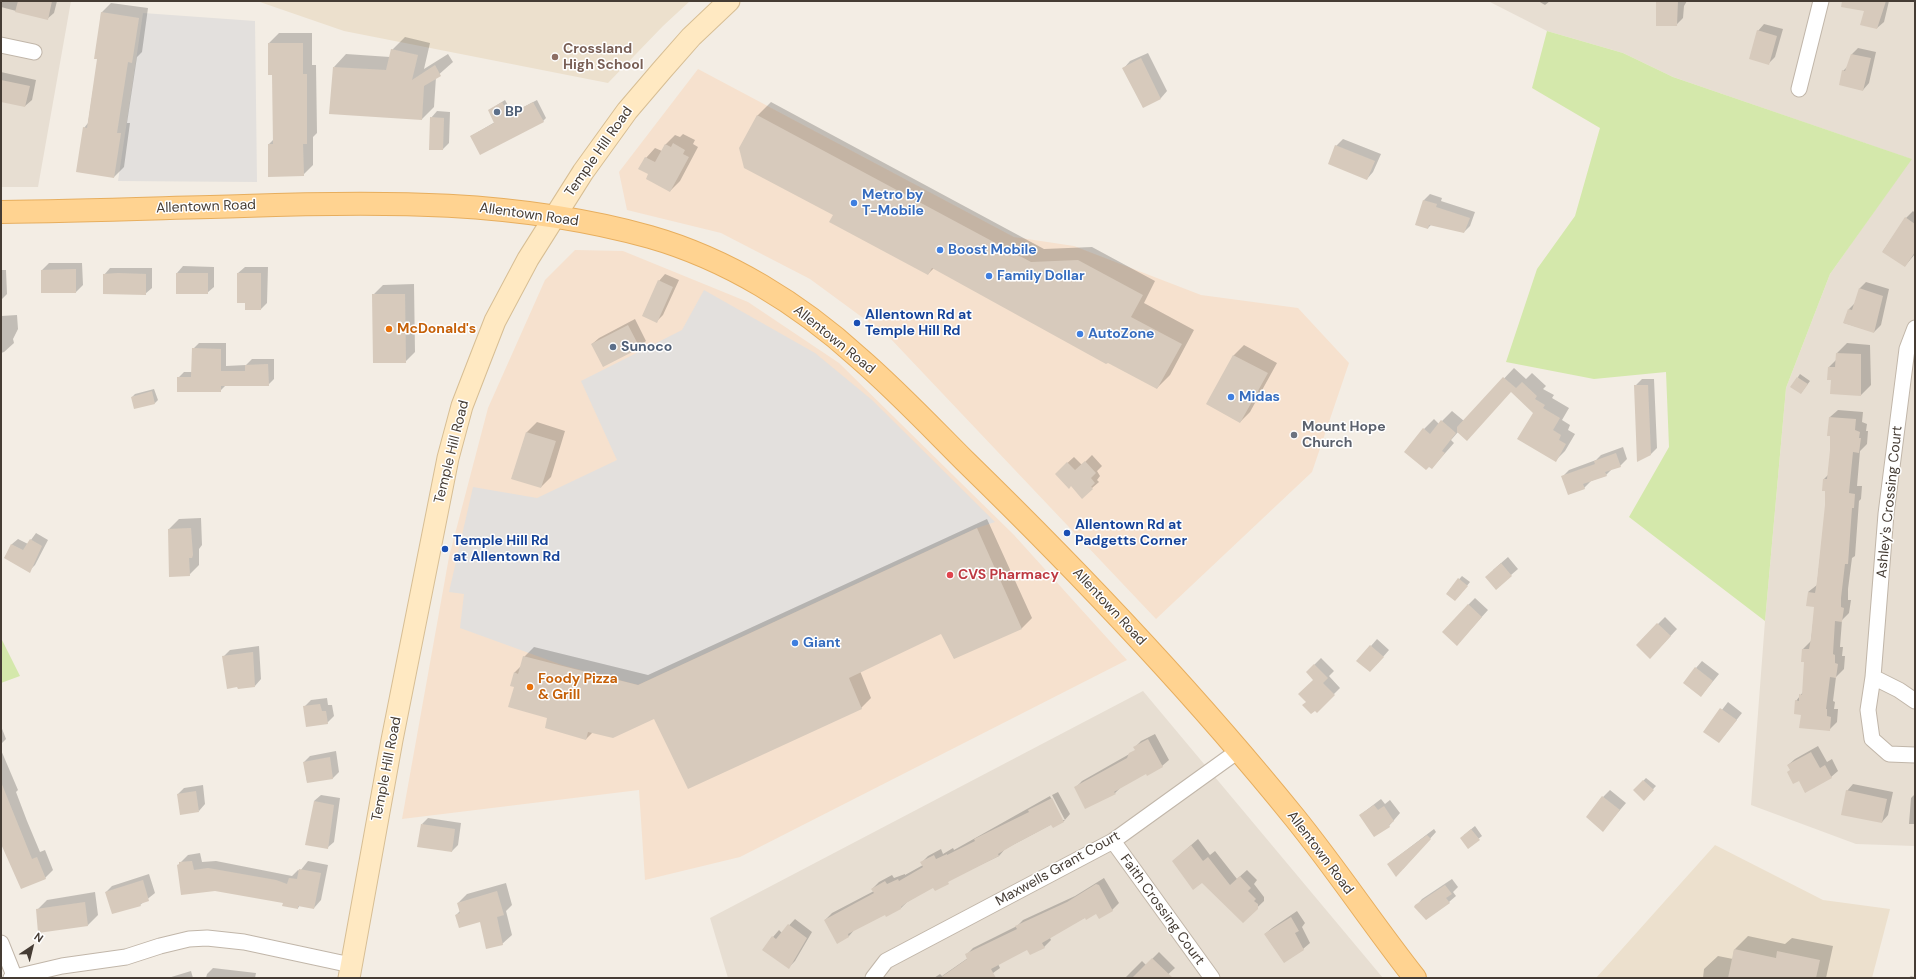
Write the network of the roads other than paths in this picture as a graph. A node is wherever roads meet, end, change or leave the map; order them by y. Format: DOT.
graph roads {
  1 [pos="729,1"];
  2 [pos="1821,1"];
  3 [pos="1,45"];
  4 [pos="34,52"];
  5 [pos="1799,89"];
  6 [pos="1,212"];
  7 [pos="554,217"];
  8 [pos="1915,328"];
  9 [pos="1873,677"];
  10 [pos="1915,701"];
  11 [pos="1238,751"];
  12 [pos="1915,755"];
  13 [pos="1113,842"];
  14 [pos="1,943"];
  15 [pos="350,972"];
  16 [pos="14,978"];
  17 [pos="873,978"];
  18 [pos="1212,978"];
  19 [pos="1415,978"];
  1 -- 7 [label="main road, Temple Hill Road"];
  2 -- 5 [label="street"];
  3 -- 4 [label="street"];
  6 -- 7 [label="main road, Allentown Road"];
  7 -- 11 [label="main road, Allentown Road"];
  7 -- 15 [label="main road, Temple Hill Road"];
  8 -- 9 [label="street, Ashley's Crossing Court"];
  9 -- 10 [label="street"];
  9 -- 12 [label="street, Ashley's Crossing Court"];
  11 -- 13 [label="street, Maxwells Grant Court"];
  11 -- 19 [label="main road, Allentown Road"];
  13 -- 17 [label="street, Maxwells Grant Court"];
  13 -- 18 [label="street, Faith Crossing Court"];
  14 -- 16 [label="street"];
  15 -- 16 [label="street"];
}
